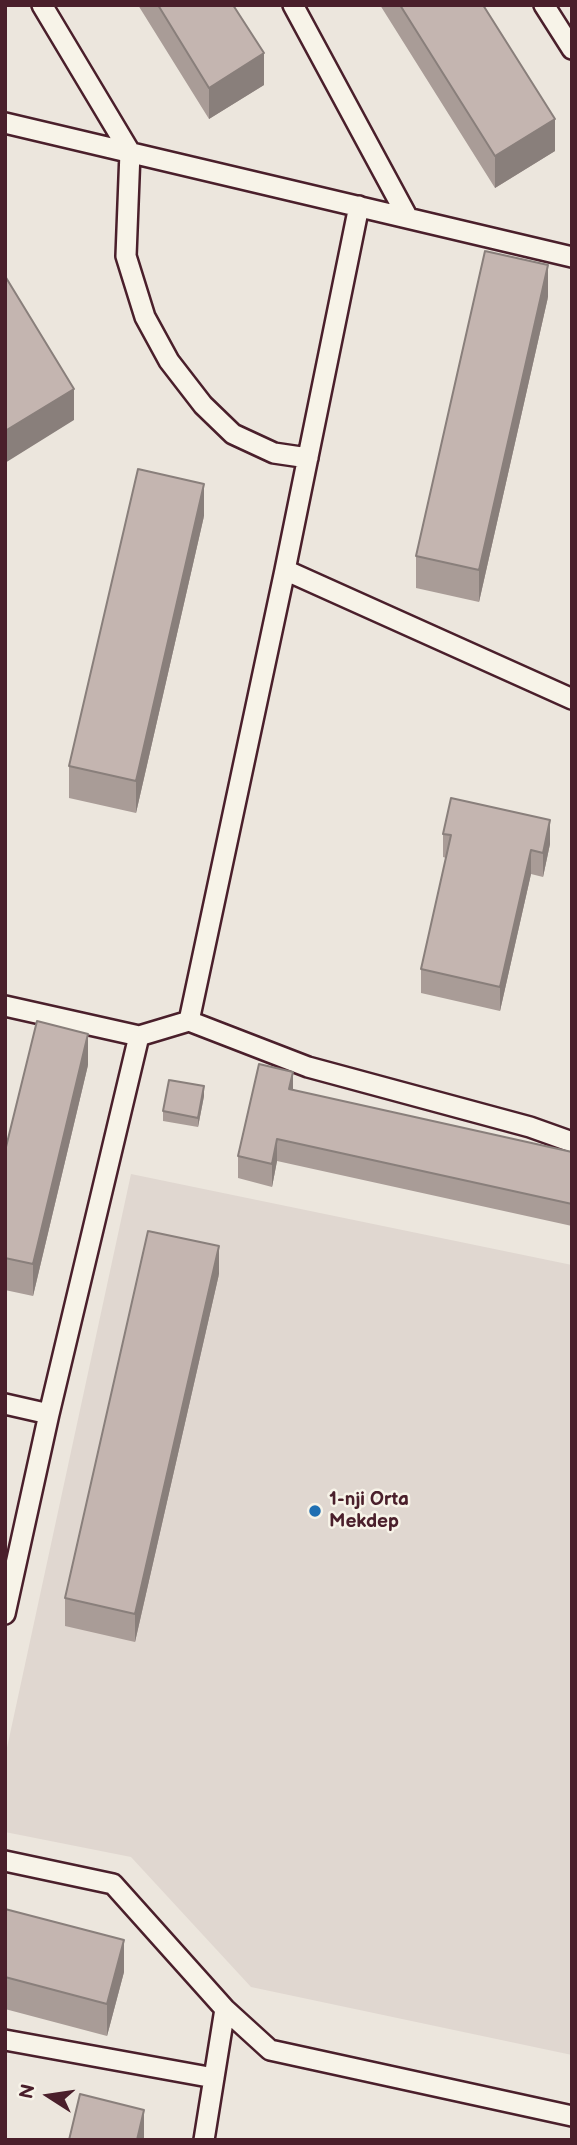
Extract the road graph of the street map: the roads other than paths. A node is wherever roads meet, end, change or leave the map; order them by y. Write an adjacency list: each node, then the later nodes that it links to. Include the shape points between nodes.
1 (43, 5): 6 (lane)
2 (293, 5): 8 (lane)
3 (544, 5): 4 (lane)
4 (572, 49)
5 (5, 123): 6 (lane)
6 (130, 152): 7 (lane); 10 (lane, via 126,256 145,317 169,361 233,434 274,453)
7 (359, 206): 8 (lane); 10 (lane)
8 (408, 218): 9 (lane)
9 (572, 257)
10 (308, 457): 11 (lane)
11 (285, 570): 12 (lane); 14 (lane)
12 (572, 699)
13 (5, 1006): 15 (lane)
14 (189, 1021): 15 (lane); 16 (lane, via 308,1067)
15 (139, 1036): 18 (lane)
16 (572, 1142)
17 (5, 1404): 18 (lane)
18 (49, 1414): 19 (lane)
19 (5, 1614)
20 (5, 1861): 21 (lane, via 113,1884)
21 (225, 2010): 23 (lane); 24 (lane, via 270,2050)
22 (5, 2040): 23 (lane)
23 (214, 2078): 25 (lane)
24 (572, 2116)
25 (204, 2140)

